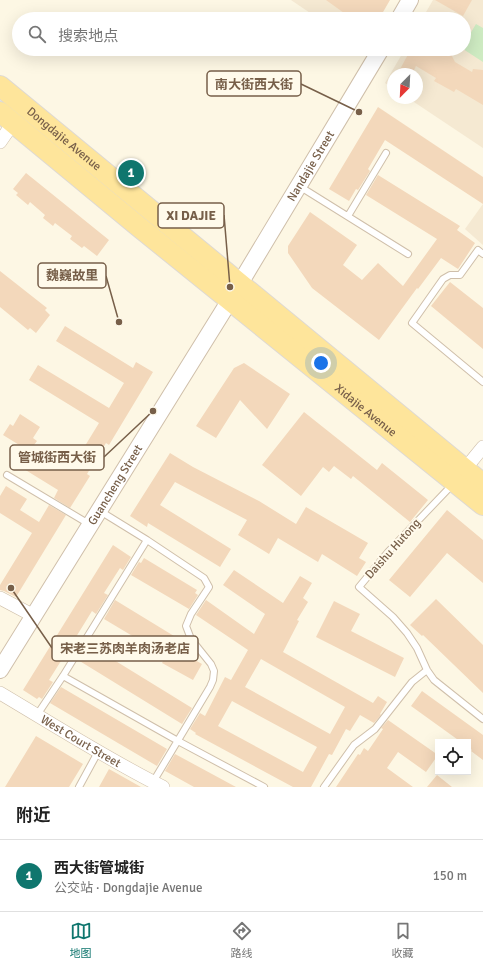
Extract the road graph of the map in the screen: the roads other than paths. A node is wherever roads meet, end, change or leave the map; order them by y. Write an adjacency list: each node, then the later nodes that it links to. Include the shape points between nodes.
1 (410, 0): 2 (street)
2 (403, 12)
3 (377, 56): 8 (street, Nandajie Street)
4 (0, 86): 12 (main road, Dongdajie Avenue)
5 (7, 117): 6 (street); 12 (main road, Dongdajie Avenue, via 138,226)
6 (0, 142)
7 (386, 153): 9 (lane)
8 (299, 186): 9 (lane); 12 (street, Nandajie Street)
9 (348, 216): 10 (lane)
10 (408, 254)
11 (483, 254): 13 (lane, via 478,250 460,275 450,275 443,279 412,323)
12 (235, 292): 16 (main road, Xidajie Avenue); 19 (street, Guancheng Street)
13 (483, 382)
14 (483, 447): 16 (street)
15 (7, 475): 20 (lane)
16 (460, 476): 17 (main road, Xidajie Avenue); 18 (main road, Xidajie Avenue); 25 (lane, Daishu Hutong, via 388,552 359,587 407,632)
17 (483, 484)
18 (483, 505)
19 (99, 510): 20 (street, Guancheng Street); 21 (lane)
20 (90, 525): 23 (street, Guancheng Street)
21 (147, 540): 26 (lane); 30 (lane, via 204,578 209,587 186,626 191,639 211,664 214,671 213,680)
22 (0, 598): 23 (street)
23 (34, 616): 24 (street, Guancheng Street)
24 (0, 670)
25 (427, 670): 29 (lane, Daishu Hutong, via 434,680); 35 (lane, via 412,682 375,729 354,745)
26 (63, 676): 28 (lane); 30 (lane)
27 (0, 693): 28 (street, West Court Street)
28 (37, 715): 31 (street, West Court Street)
29 (483, 719)
30 (178, 741): 32 (lane); 34 (lane)
31 (98, 752): 32 (street, West Court Street); 33 (lane)
32 (158, 785)
33 (79, 787)
34 (264, 787)
35 (324, 787)

